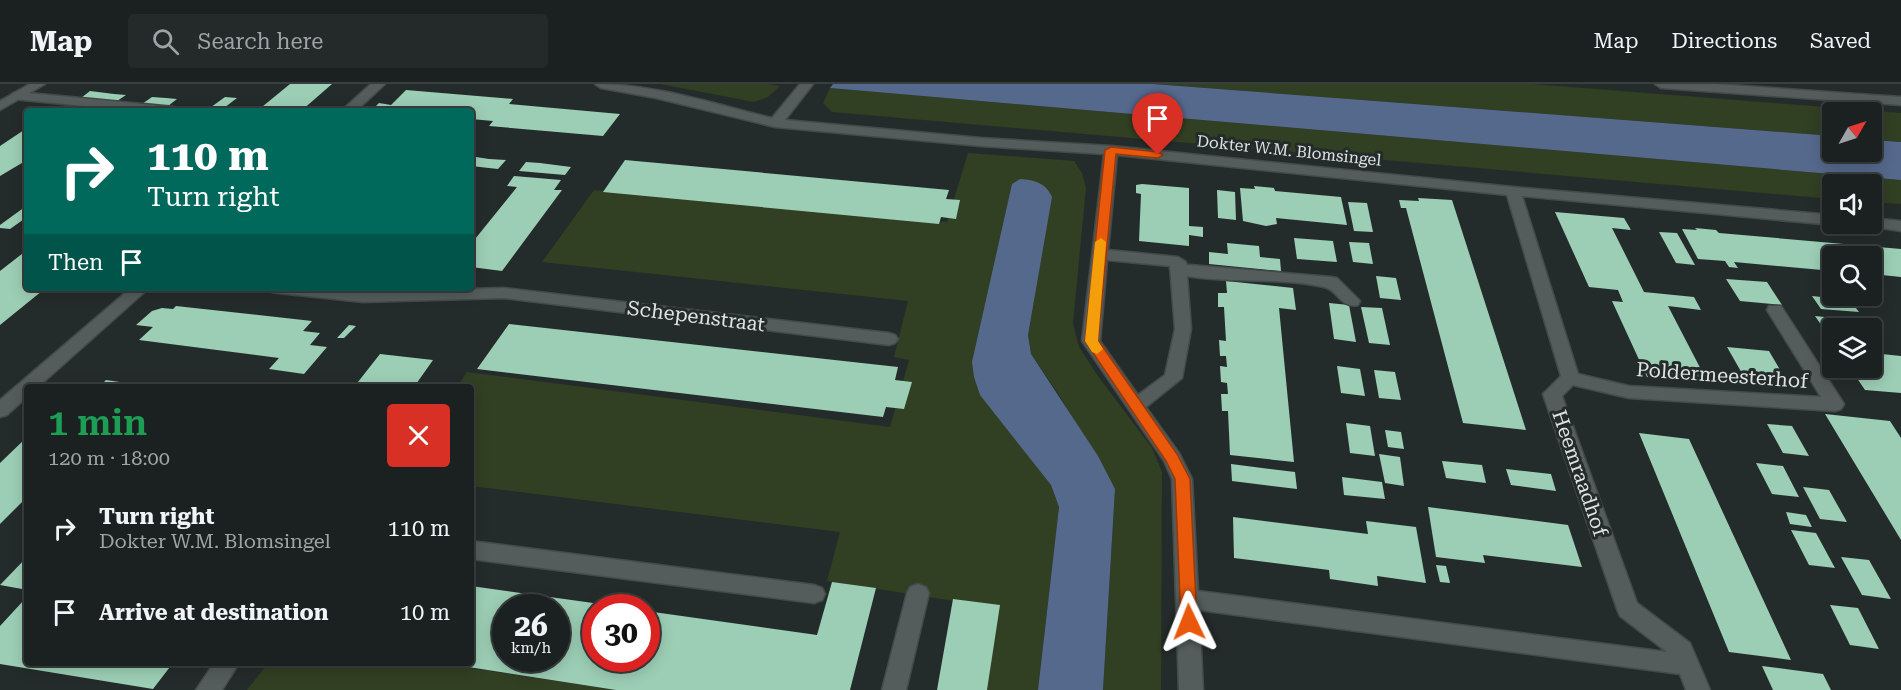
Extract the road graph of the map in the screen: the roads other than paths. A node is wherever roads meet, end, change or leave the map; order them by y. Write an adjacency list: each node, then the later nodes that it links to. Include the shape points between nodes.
1 (39, 84): 6 (street)
2 (379, 84): 10 (street)
3 (601, 84): 11 (street, Dokter W.M. Blomsingel)
4 (807, 84): 11 (street)
5 (1661, 84): 7 (street)
6 (18, 96): 8 (street); 9 (street)
7 (1901, 101)
8 (0, 106)
9 (143, 108)
10 (351, 108)
11 (775, 123): 12 (street, Dokter W.M. Blomsingel)
12 (1111, 150): 13 (street, Dokter W.M. Blomsingel); 17 (street)
13 (1513, 191): 14 (street, Dokter W.M. Blomsingel); 24 (street, Heemraadhof)
14 (1822, 219)
15 (1882, 224): 16 (street)
16 (1901, 226)
17 (1099, 254): 18 (street, via 1178,262); 27 (street, via 1091,341)
18 (1179, 269): 21 (street, via 1332,282); 27 (street, via 1183,329 1173,378)
19 (138, 291): 25 (street)
20 (306, 291): 23 (street, Schepenstraat, via 363,297 504,293)
21 (1352, 301)
22 (1775, 310): 24 (street, Poldermeesterhof, via 1834,404 1629,392)
23 (889, 339)
24 (1570, 378): 33 (street, Heemraadhof, via 1552,394 1628,609 1682,650)
25 (30, 384)
26 (24, 389): 28 (street)
27 (1135, 406): 32 (street, via 1182,479)
28 (0, 410)
29 (474, 550): 31 (street)
30 (918, 593): 36 (street)
31 (814, 594)
32 (1188, 599): 33 (street); 37 (street)
33 (1689, 665): 38 (street, Heemraadhof)
34 (226, 666): 35 (street)
35 (208, 690)
36 (894, 690)
37 (1191, 690)
38 (1698, 690)

